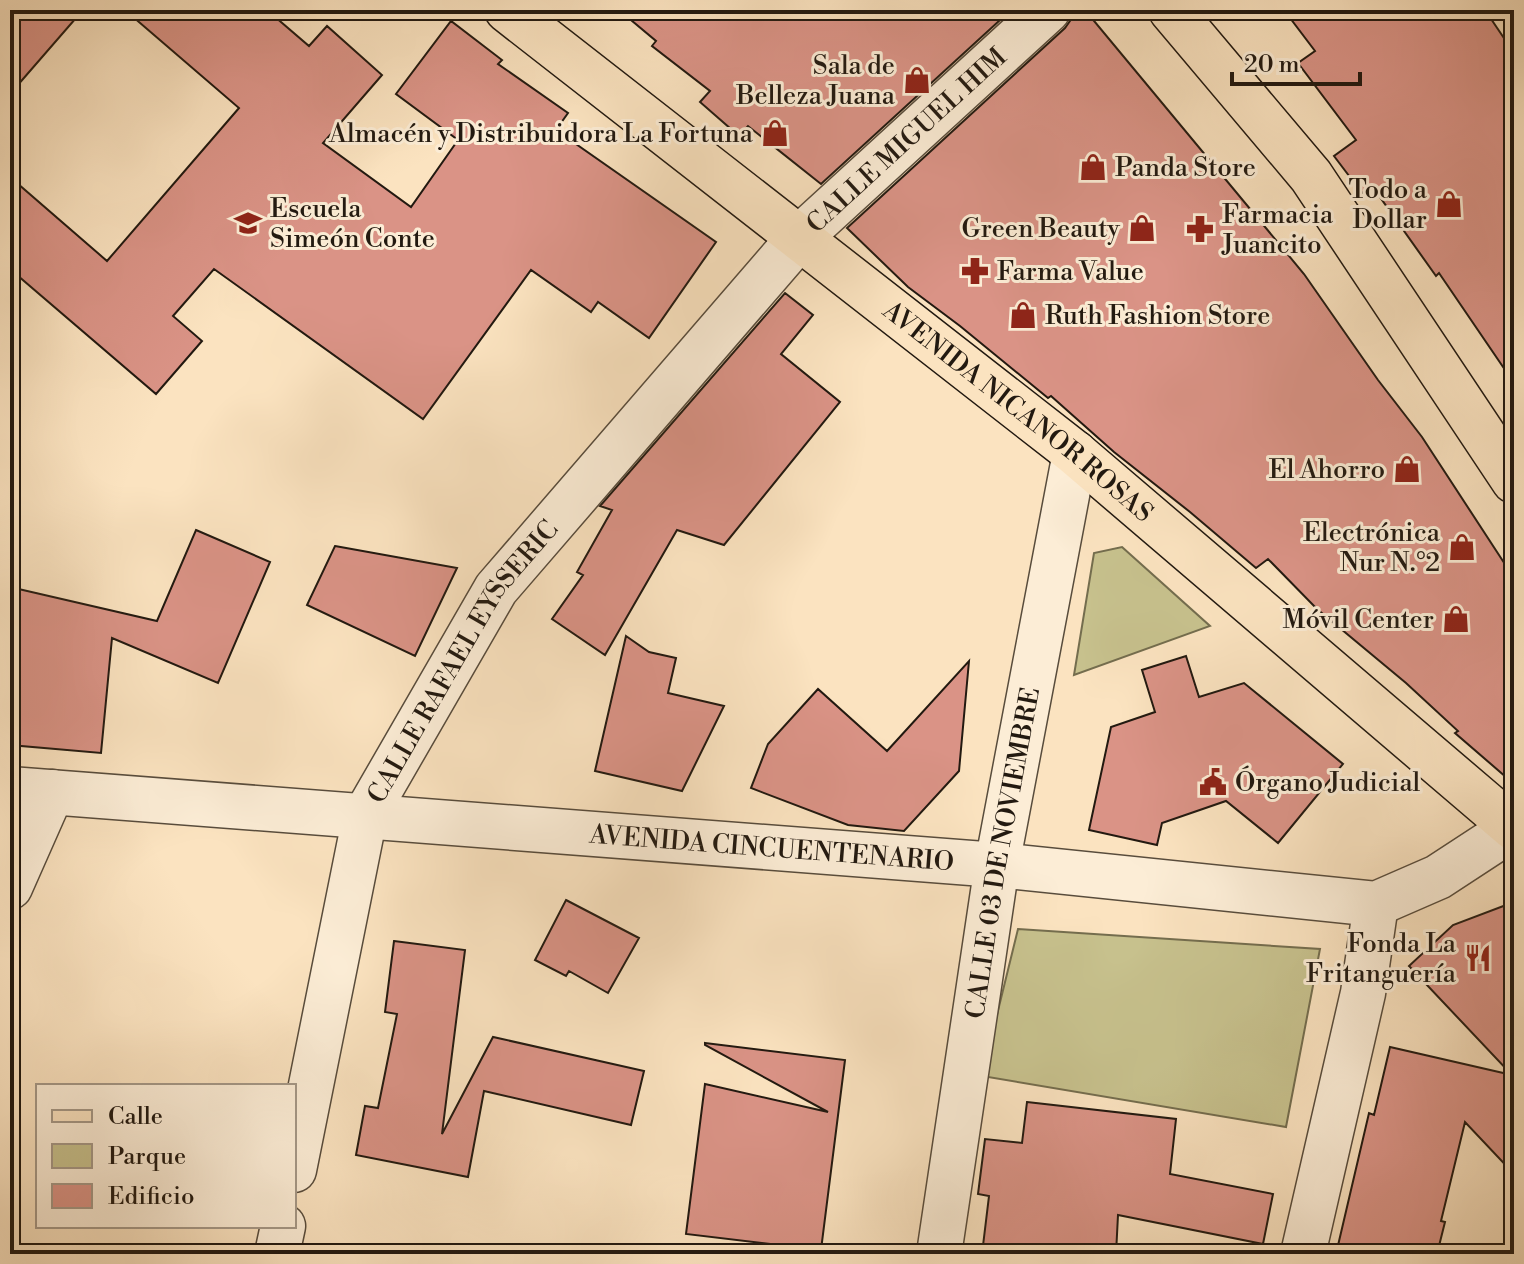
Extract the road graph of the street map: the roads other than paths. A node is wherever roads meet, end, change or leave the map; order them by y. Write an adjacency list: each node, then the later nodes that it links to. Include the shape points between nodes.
1 (507, 10): 4 (main road, AVENIDA NICANOR ROSAS)
2 (1048, 10): 4 (street, CALLE MIGUEL HIM)
3 (1171, 10): 6 (main road, via 1311,176)
4 (800, 237): 5 (main road, AVENIDA NICANOR ROSAS); 8 (street, CALLE RAFAEL EYSSERIC, via 496,589)
5 (1075, 453): 9 (main road, AVENIDA NICANOR ROSAS); 10 (street, CALLE 03 DE NOVIEMBRE)
6 (1514, 481)
7 (31, 790): 8 (street, AVENIDA CINCUENTENARIO); 11 (street)
8 (365, 816): 10 (street, AVENIDA CINCUENTENARIO); 13 (street, CALLE RAFAEL EYSSERIC)
9 (1514, 828): 12 (street, AVENIDA CINCUENTENARIO, via 1438,877)
10 (997, 865): 12 (street, AVENIDA CINCUENTENARIO); 16 (street, CALLE 03 DE NOVIEMBRE)
11 (10, 887)
12 (1376, 904): 17 (street, via 1363,993)
13 (296, 1160)
14 (283, 1228): 15 (street)
15 (277, 1254)
16 (939, 1254)
17 (1303, 1254)

